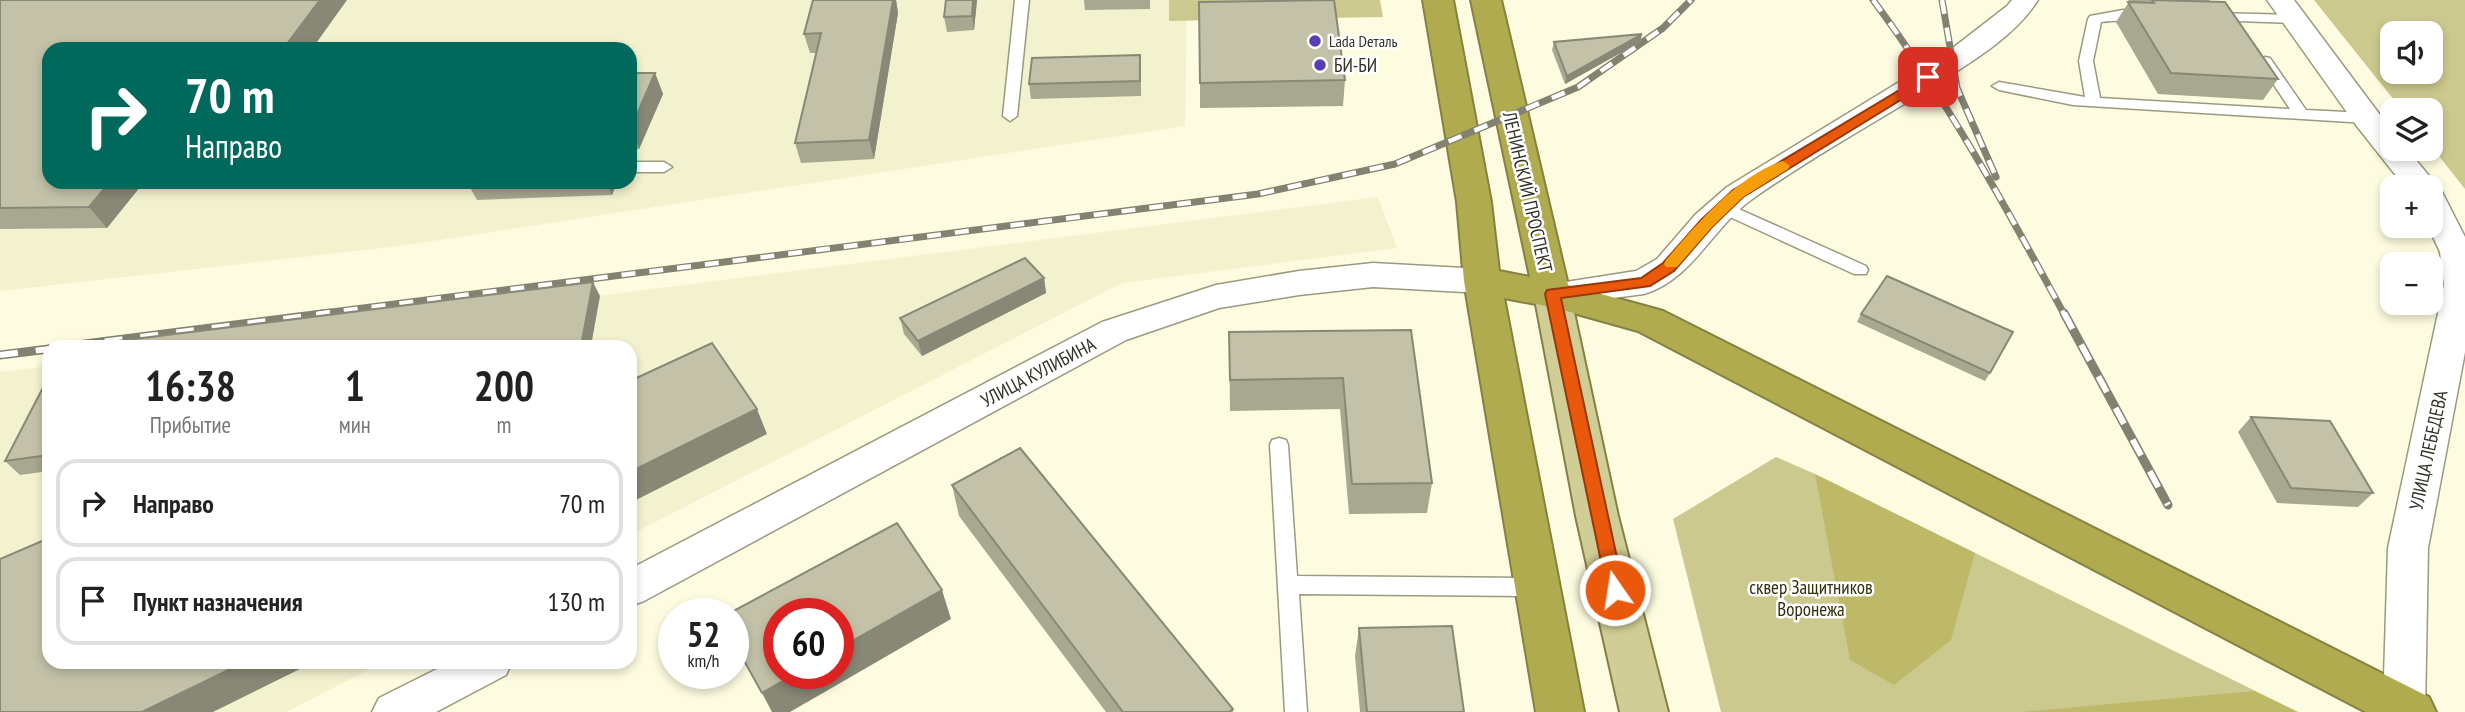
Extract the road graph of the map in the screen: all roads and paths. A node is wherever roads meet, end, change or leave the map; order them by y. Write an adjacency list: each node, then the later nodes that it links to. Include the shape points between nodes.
1 (1022, 0): 12 (lane)
2 (1438, 0): 20 (highway, via 1474,202)
3 (1486, 0): 22 (highway, ЛЕНИНСКИЙ ПРОСПЕКТ)
4 (2025, 0): 17 (street, via 2017,12 1955,60)
5 (2287, 10): 7 (lane, via 2239,23); 13 (street)
6 (2161, 16): 10 (lane, via 2123,14 2095,19 2086,61)
7 (2198, 17)
8 (2258, 50): 11 (lane)
9 (2000, 86): 10 (lane)
10 (2092, 102): 11 (lane)
11 (2301, 114): 13 (lane)
12 (1010, 116)
13 (2366, 118): 16 (street)
14 (637, 167): 15 (lane)
15 (664, 167)
16 (2411, 175)
17 (1723, 207): 19 (lane); 22 (street, via 1669,267 1644,282)
18 (2443, 224): 21 (street, УЛИЦА ЛЕБЕДЕВА, via 2456,252)
19 (1860, 270)
20 (1482, 281): 22 (highway); 24 (street, УЛИЦА КУЛИБИНА, via 1373,275 1216,297 1171,310 1114,331); 26 (highway)
21 (2463, 285): 28 (street, УЛИЦА ЛЕБЕДЕВА, via 2409,548)
22 (1552, 294): 28 (highway, via 1650,321); 32 (main road, ЛЕНИНСКИЙ ПРОСПЕКТ, via 1597,516)
23 (1279, 445): 25 (lane)
24 (637, 585)
25 (1287, 585): 26 (lane); 30 (lane)
26 (1537, 587): 31 (highway)
27 (477, 669): 29 (street)
28 (2408, 710)
29 (394, 712)
30 (1296, 712)
31 (1560, 712)
32 (1644, 712)

